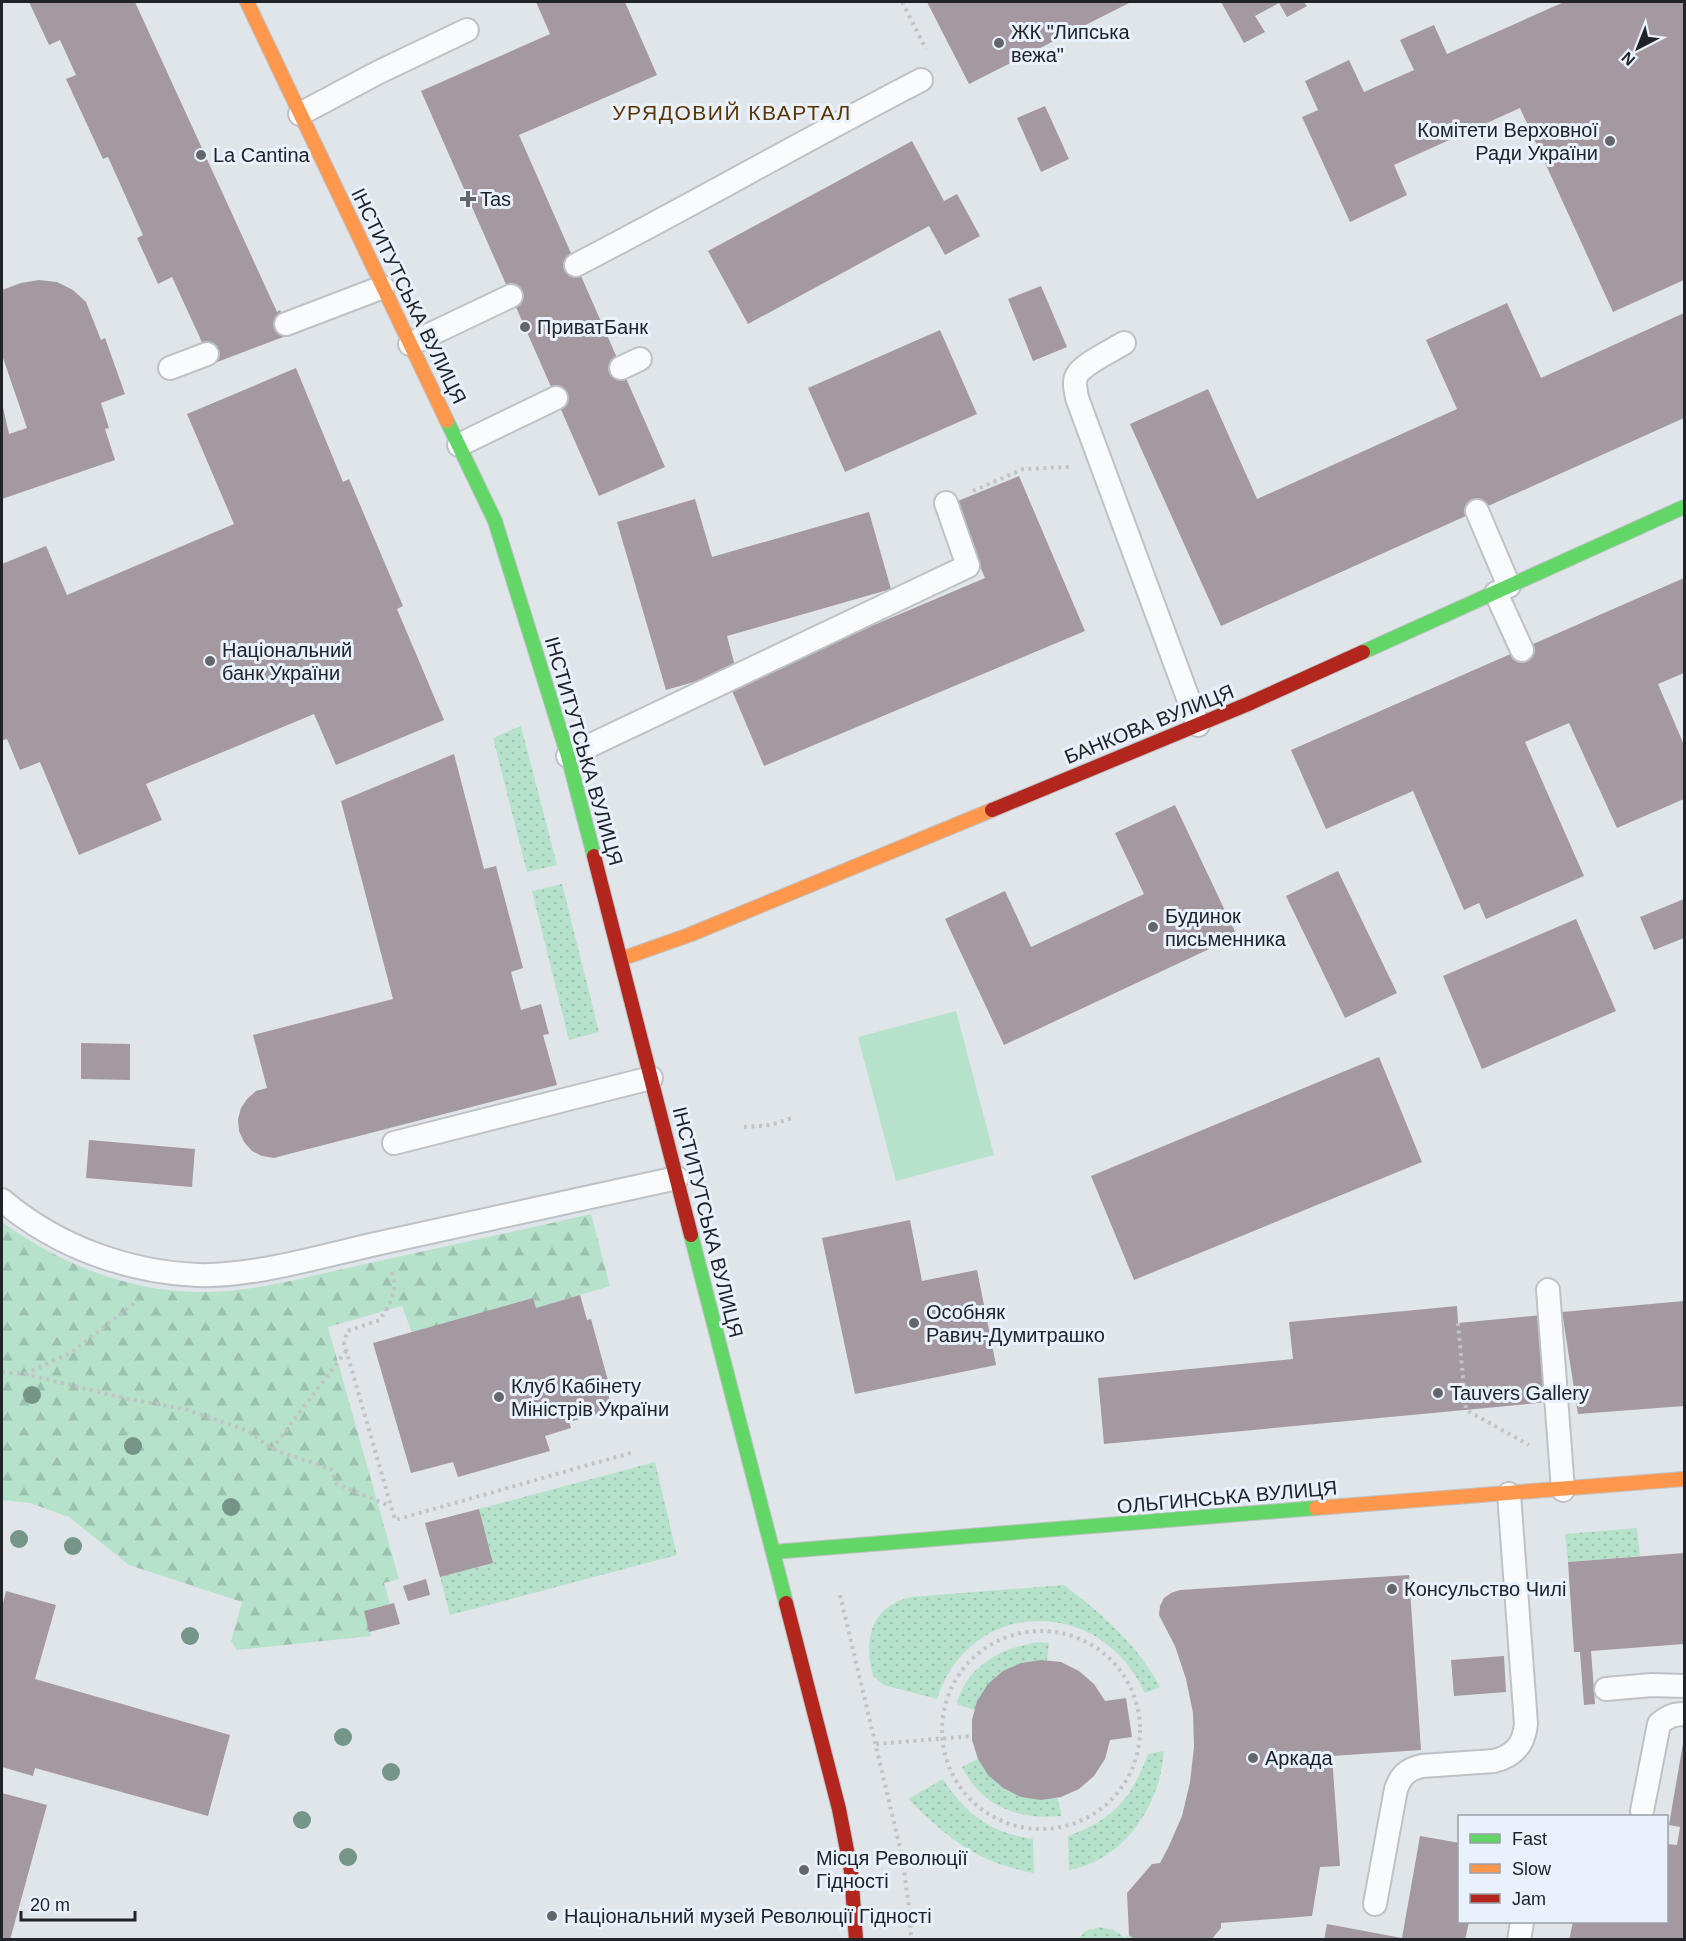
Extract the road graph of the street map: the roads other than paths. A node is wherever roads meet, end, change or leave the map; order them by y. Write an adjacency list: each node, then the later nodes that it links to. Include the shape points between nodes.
1 (247, 2): 4 (street, ІНСТИТУТСЬКА ВУЛИЦЯ)
2 (467, 30): 4 (lane)
3 (921, 80): 5 (lane)
4 (300, 114): 6 (street, ІНСТИТУТСЬКА ВУЛИЦЯ)
5 (576, 264)
6 (383, 287): 8 (lane); 10 (street, ІНСТИТУТСЬКА ВУЛИЦЯ)
7 (511, 296): 10 (lane)
8 (286, 324)
9 (1125, 343): 20 (lane, via 1076,376 1077,398)
10 (410, 344): 14 (street, ІНСТИТУТСЬКА ВУЛИЦЯ)
11 (207, 354): 12 (lane)
12 (170, 368)
13 (555, 398): 14 (lane)
14 (459, 445): 21 (street, ІНСТИТУТСЬКА ВУЛИЦЯ, via 495,521)
15 (946, 503): 21 (lane, via 968,566)
16 (1684, 507): 18 (street, БАНКОВА ВУЛИЦЯ)
17 (1477, 511): 18 (lane)
18 (1503, 590): 19 (lane); 20 (street, БАНКОВА ВУЛИЦЯ)
19 (1522, 650)
20 (1198, 725): 22 (street, БАНКОВА ВУЛИЦЯ)
21 (568, 756): 22 (street, ІНСТИТУТСЬКА ВУЛИЦЯ)
22 (621, 959): 23 (street, ІНСТИТУТСЬКА ВУЛИЦЯ)
23 (651, 1078): 24 (lane); 25 (street, ІНСТИТУТСЬКА ВУЛИЦЯ)
24 (394, 1143)
25 (677, 1178): 26 (lane, via 294,1262 199,1275 128,1264 76,1247 32,1223); 31 (street, ІНСТИТУТСЬКА ВУЛИЦЯ)
26 (2, 1200)
27 (1548, 1290): 29 (lane)
28 (1684, 1479): 29 (street, ОЛЬГИНСЬКА ВУЛИЦЯ)
29 (1563, 1490): 30 (street, ОЛЬГИНСЬКА ВУЛИЦЯ)
30 (1509, 1494): 31 (street, ОЛЬГИНСЬКА ВУЛИЦЯ); 36 (lane, via 1525,1735 1514,1753 1504,1758 1422,1766 1405,1773 1396,1789)
31 (773, 1552): 38 (street, ІНСТИТУТСЬКА ВУЛИЦЯ, via 846,1840)
32 (1684, 1686): 33 (lane)
33 (1606, 1689)
34 (1684, 1714): 35 (lane, via 1674,1714 1659,1725)
35 (1642, 1811)
36 (1375, 1904)
37 (1522, 1923): 39 (lane)
38 (856, 1940)
39 (1519, 1940)

